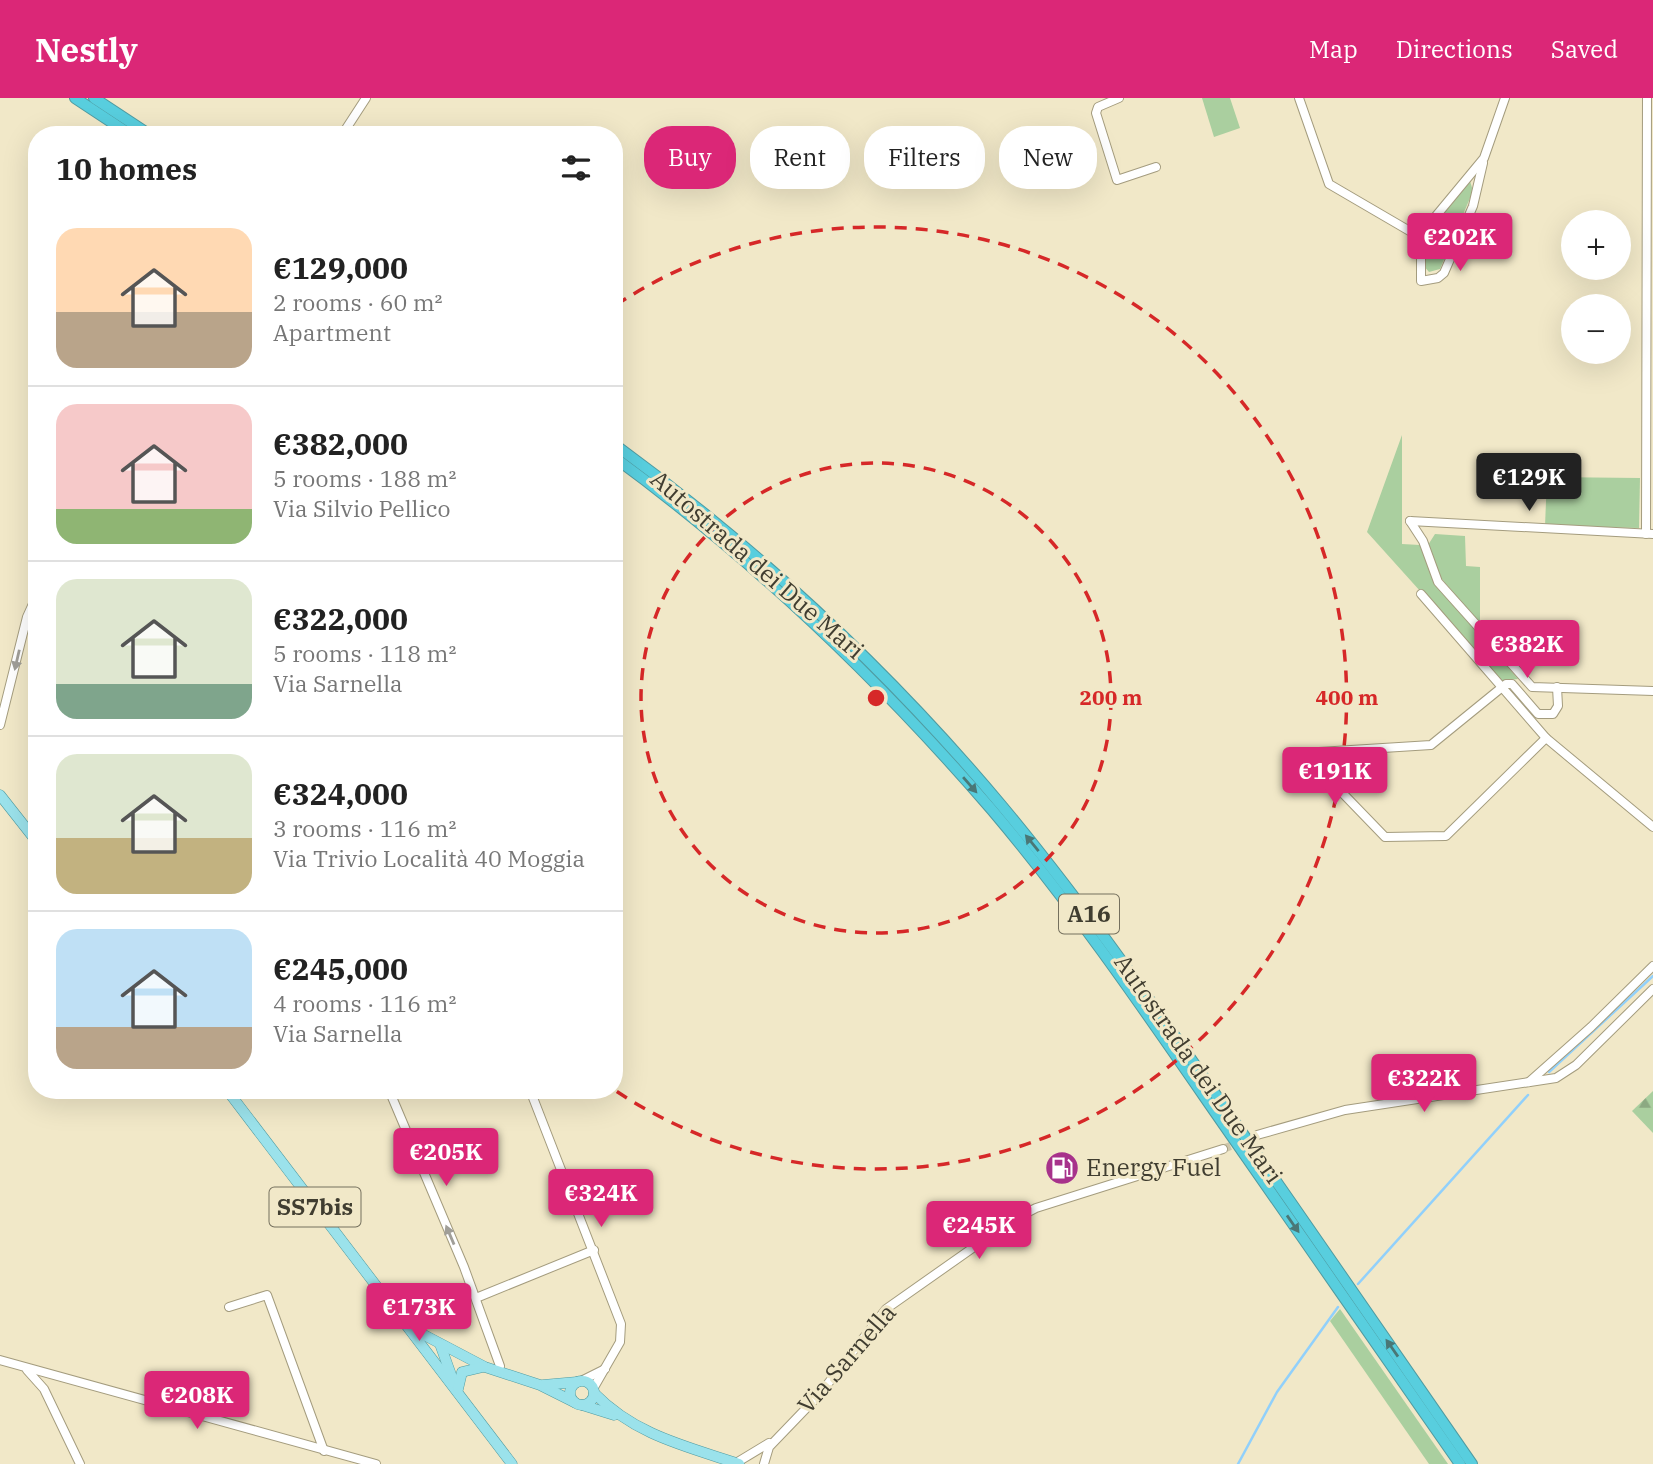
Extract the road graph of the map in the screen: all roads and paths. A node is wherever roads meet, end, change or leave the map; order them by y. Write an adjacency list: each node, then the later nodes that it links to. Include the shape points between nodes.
1 (75, 98): 8 (highway)
2 (94, 98): 9 (highway)
3 (366, 98): 10 (street)
4 (1118, 98): 12 (street, via 1098,107 1096,113 1117,180)
5 (1299, 98): 13 (street, via 1329,184)
6 (1506, 98): 11 (street)
7 (1647, 98): 14 (street)
8 (117, 126)
9 (136, 126)
10 (348, 126)
11 (1484, 158): 13 (street); 13 (street, via 1473,206 1444,274 1438,278 1421,281)
12 (1156, 167)
13 (1421, 234)
14 (1650, 448): 17 (street)
15 (623, 451): 64 (highway, Autostrada dei Due Mari / A16, one-way to 15, via 1131,972 1000,804 904,699 803,600)
16 (623, 464): 63 (highway, Autostrada dei Due Mari / A16, one-way to 63, via 796,607 897,706 992,811 1122,978)
17 (1649, 534): 21 (street, via 1410,521 1438,582 1532,687)
18 (1421, 594): 20 (street)
19 (28, 615): 23 (street, one-way to 23)
20 (1501, 687): 21 (street, via 1512,684 1545,716 1558,706); 24 (street); 24 (street, via 1432,745 1319,752 1321,764 1332,783 1385,837 1446,836)
21 (1558, 687): 22 (street)
22 (1653, 691)
23 (0, 725)
24 (1546, 738): 26 (street)
25 (1, 797): 27 (main road)
26 (1653, 827)
27 (28, 831)
28 (1653, 966): 30 (street)
29 (1653, 989): 30 (street, via 1576,1065 1556,1077)
30 (1529, 1082): 34 (street, via 1345,1110)
31 (234, 1099): 39 (main road, SS7bis)
32 (393, 1099): 37 (street, one-way to 32)
33 (534, 1099): 36 (street)
34 (1257, 1135)
35 (1223, 1149): 53 (street, Via Sarnella, via 1036,1208 1011,1221 886,1309 819,1395)
36 (594, 1250): 37 (street); 46 (street, via 621,1324 620,1342)
37 (476, 1298): 43 (street)
38 (229, 1307): 54 (street, via 267,1294)
39 (404, 1323): 40 (main road, SS7bis); 41 (main road)
40 (440, 1344): 41 (main road); 44 (main road, SS7bis); 50 (main road)
41 (431, 1359): 50 (main road)
42 (0, 1360): 45 (street)
43 (500, 1366)
44 (485, 1367): 48 (main road, SS7bis); 50 (main road, via 462,1372)
45 (24, 1368): 54 (street); 58 (street, via 44,1389)
46 (607, 1368): 47 (street); 49 (street)
47 (579, 1382): 48 (main road, SS7bis); 49 (main road, SS7bis, via 588,1383); 51 (main road, via 570,1391)
48 (540, 1385): 51 (main road, SS7bis)
49 (593, 1391): 51 (main road, via 588,1403); 52 (main road, SS7bis)
50 (457, 1393): 60 (main road)
51 (577, 1403): 52 (main road, SS7bis)
52 (615, 1415): 55 (main road, SS7bis)
53 (777, 1437): 56 (street); 62 (street)
54 (324, 1451): 59 (street)
55 (708, 1455): 57 (main road, SS7bis); 61 (main road, SS7bis)
56 (752, 1460): 57 (street)
57 (737, 1463)
58 (80, 1464)
59 (376, 1464)
60 (512, 1464)
61 (724, 1464)
62 (764, 1464)
63 (1460, 1464)
64 (1472, 1464)

